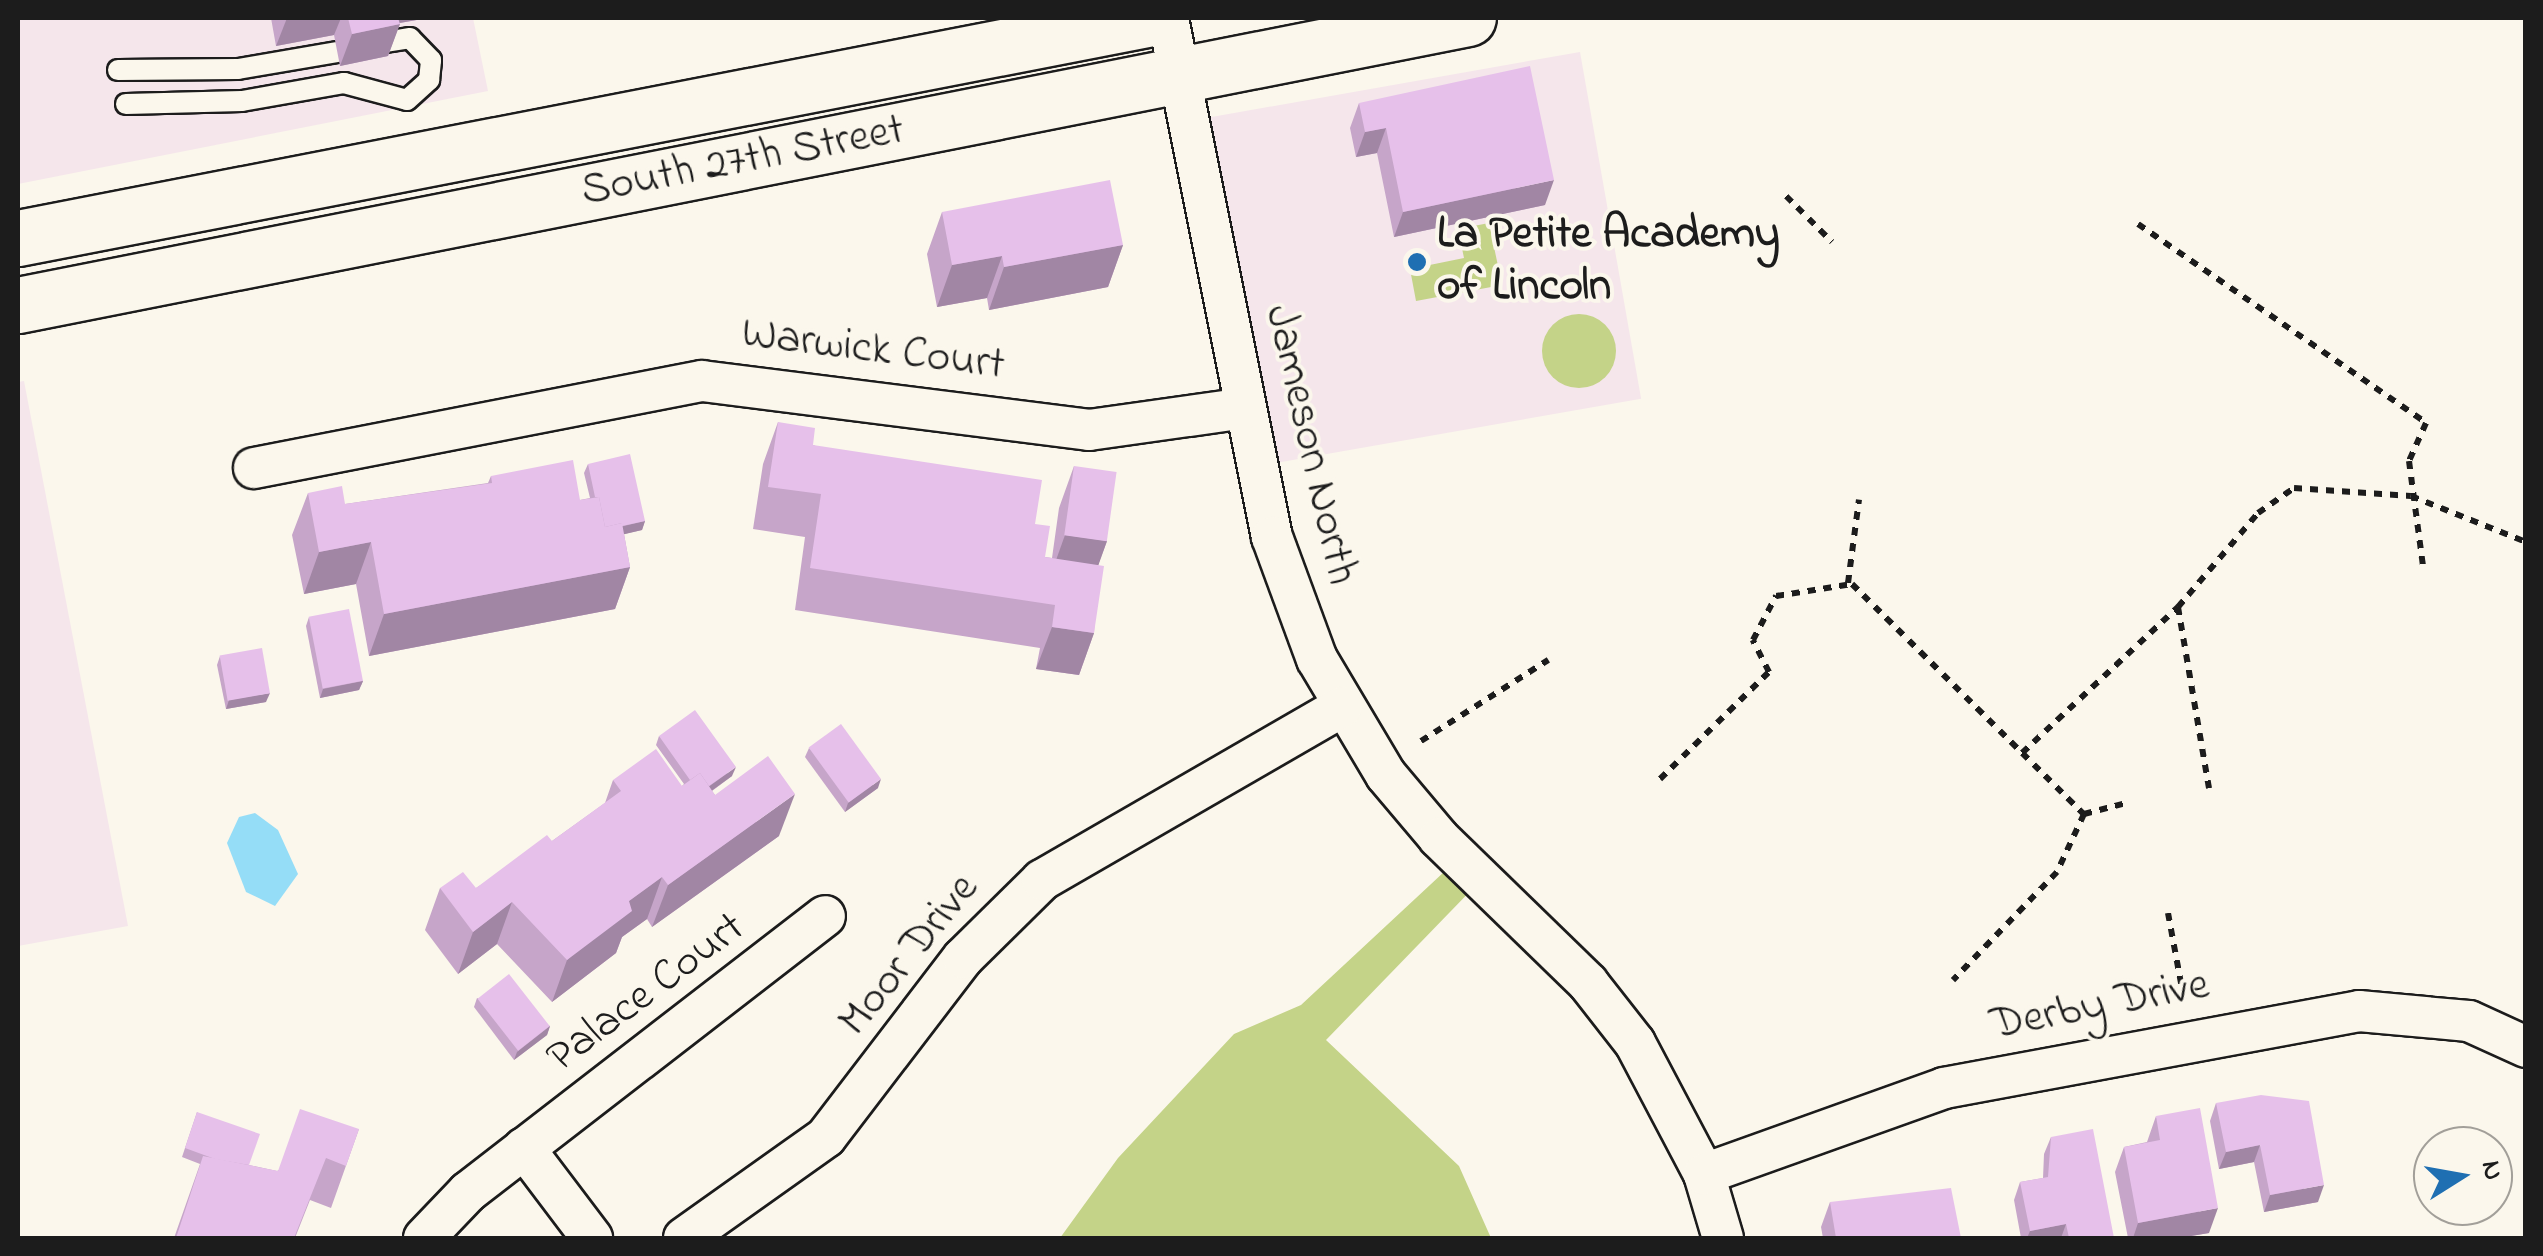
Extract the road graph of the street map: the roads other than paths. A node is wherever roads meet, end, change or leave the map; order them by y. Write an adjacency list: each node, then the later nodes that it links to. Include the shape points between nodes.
1 (1152, 18): 9 (main road, South 27th Street)
2 (1168, 18): 7 (street, Jameson North)
3 (1468, 18): 7 (main road, South 27th Street)
4 (386, 42): 8 (lane, via 420,42 431,60 429,80 407,100 344,83 242,101)
5 (337, 52): 6 (lane, via 238,69)
6 (118, 70)
7 (1180, 76): 10 (main road, South 27th Street); 11 (street, Jameson North)
8 (126, 104)
9 (18, 238)
10 (18, 304)
11 (1245, 408): 12 (street, Warwick Court, via 1089,430 702,381); 13 (street, Jameson North, via 1289,590)
12 (254, 468)
13 (1342, 707): 17 (street, Jameson North, via 1438,838 1588,983 1635,1043); 20 (street, Moor Drive, via 1042,880 964,958 826,1137)
14 (825, 916): 16 (street, Palace Court)
15 (2524, 1046): 17 (street, Derby Drive, via 2417,1011 2281,1023 1944,1088)
16 (524, 1148): 18 (street, Palace Court); 19 (street)
17 (1704, 1174): 21 (street, Jameson North)
18 (424, 1238)
19 (592, 1238)
20 (684, 1238)
21 (1724, 1238)

